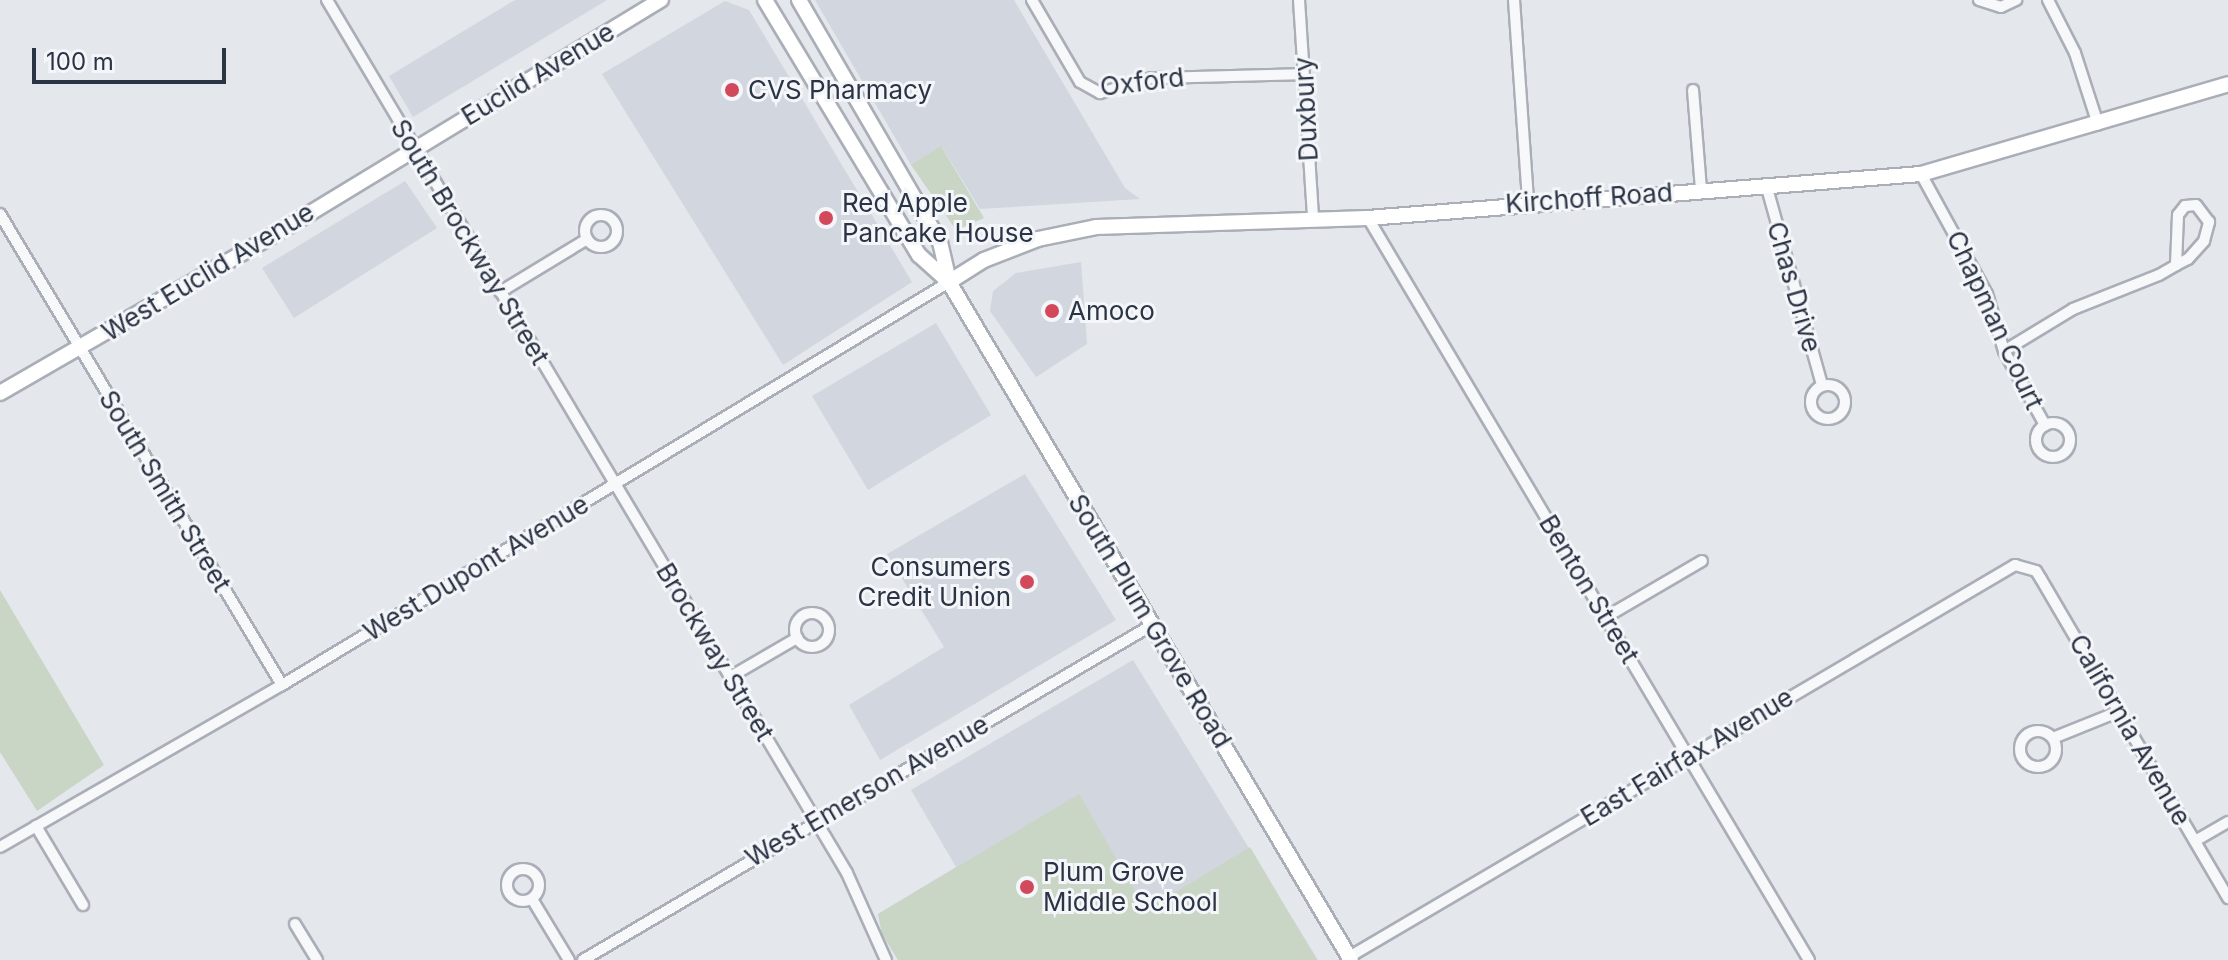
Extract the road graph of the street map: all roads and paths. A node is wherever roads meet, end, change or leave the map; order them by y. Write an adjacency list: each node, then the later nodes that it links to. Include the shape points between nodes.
1 (327, 0): 15 (street, South Brockway Street)
2 (661, 0): 15 (main road, Euclid Avenue)
3 (765, 0): 25 (main road, South Plum Grove Road, via 919,255)
4 (799, 0): 25 (main road, South Plum Grove Road, via 940,242)
5 (1032, 0): 11 (street, Oxford, via 1080,82 1100,93 1152,78)
6 (1299, 0): 11 (street, Duxbury)
7 (1514, 0): 19 (street)
8 (1979, 0): 9 (street, via 2001,7)
9 (2016, 0)
10 (2048, 0): 14 (street, via 2075,53)
11 (1303, 74): 22 (street, Duxbury)
12 (2228, 84): 14 (main road, Kirchoff Road)
13 (1693, 90): 18 (street)
14 (2098, 124): 16 (main road, Kirchoff Road)
15 (413, 148): 26 (street, South Brockway Street); 27 (main road, West Euclid Avenue)
16 (1921, 174): 17 (main road, Kirchoff Road); 28 (street, Chapman Court, via 1987,294)
17 (1767, 188): 18 (main road, Kirchoff Road); 29 (street, Chas Drive)
18 (1701, 190): 19 (main road, Kirchoff Road)
19 (1528, 201): 21 (main road, Kirchoff Road)
20 (0, 214): 27 (street, South Smith Street)
21 (1368, 218): 22 (main road, Kirchoff Road); 35 (street, Benton Street)
22 (1313, 219): 25 (main road, Kirchoff Road, via 1096,227 1038,239 984,260)
23 (587, 239): 26 (street)
24 (2176, 265): 24 (street, via 2204,241 2209,222 2196,205 2185,206 2178,215); 28 (street, via 2073,309)
25 (949, 282): 32 (street, West Dupont Avenue); 36 (main road, South Plum Grove Road)
26 (500, 292): 32 (street, South Brockway Street)
27 (80, 348): 30 (main road, West Euclid Avenue); 39 (street, South Smith Street)
28 (2004, 351): 31 (street, Chapman Court)
29 (1822, 385)
30 (0, 393)
31 (2045, 425)
32 (614, 484): 38 (street, Brockway Street); 39 (street, West Dupont Avenue)
33 (1702, 561): 35 (street)
34 (2027, 567): 40 (street, California Avenue, via 2041,579); 42 (street, East Fairfax Avenue, via 2004,569)
35 (1606, 617): 42 (street, Benton Street)
36 (1152, 625): 43 (street, West Emerson Avenue); 52 (main road, South Plum Grove Road)
37 (797, 638): 38 (street)
38 (730, 677): 43 (street, Brockway Street)
39 (282, 685): 45 (street, West Dupont Avenue)
40 (2120, 711): 41 (street); 46 (street, California Avenue)
41 (2053, 738)
42 (1688, 757): 52 (street, East Fairfax Avenue); 57 (street, Benton Street)
43 (816, 820): 55 (street, West Emerson Avenue); 56 (street, Brockway Street, via 847,873)
44 (2228, 822): 46 (street)
45 (36, 826): 47 (street, West Dupont Avenue); 50 (street)
46 (2195, 841): 48 (street, California Avenue)
47 (0, 847)
48 (2228, 898)
49 (532, 899): 54 (street)
50 (83, 905)
51 (295, 924): 53 (street)
52 (1350, 958)
53 (317, 960)
54 (569, 960)
55 (583, 960)
56 (886, 960)
57 (1809, 960)

